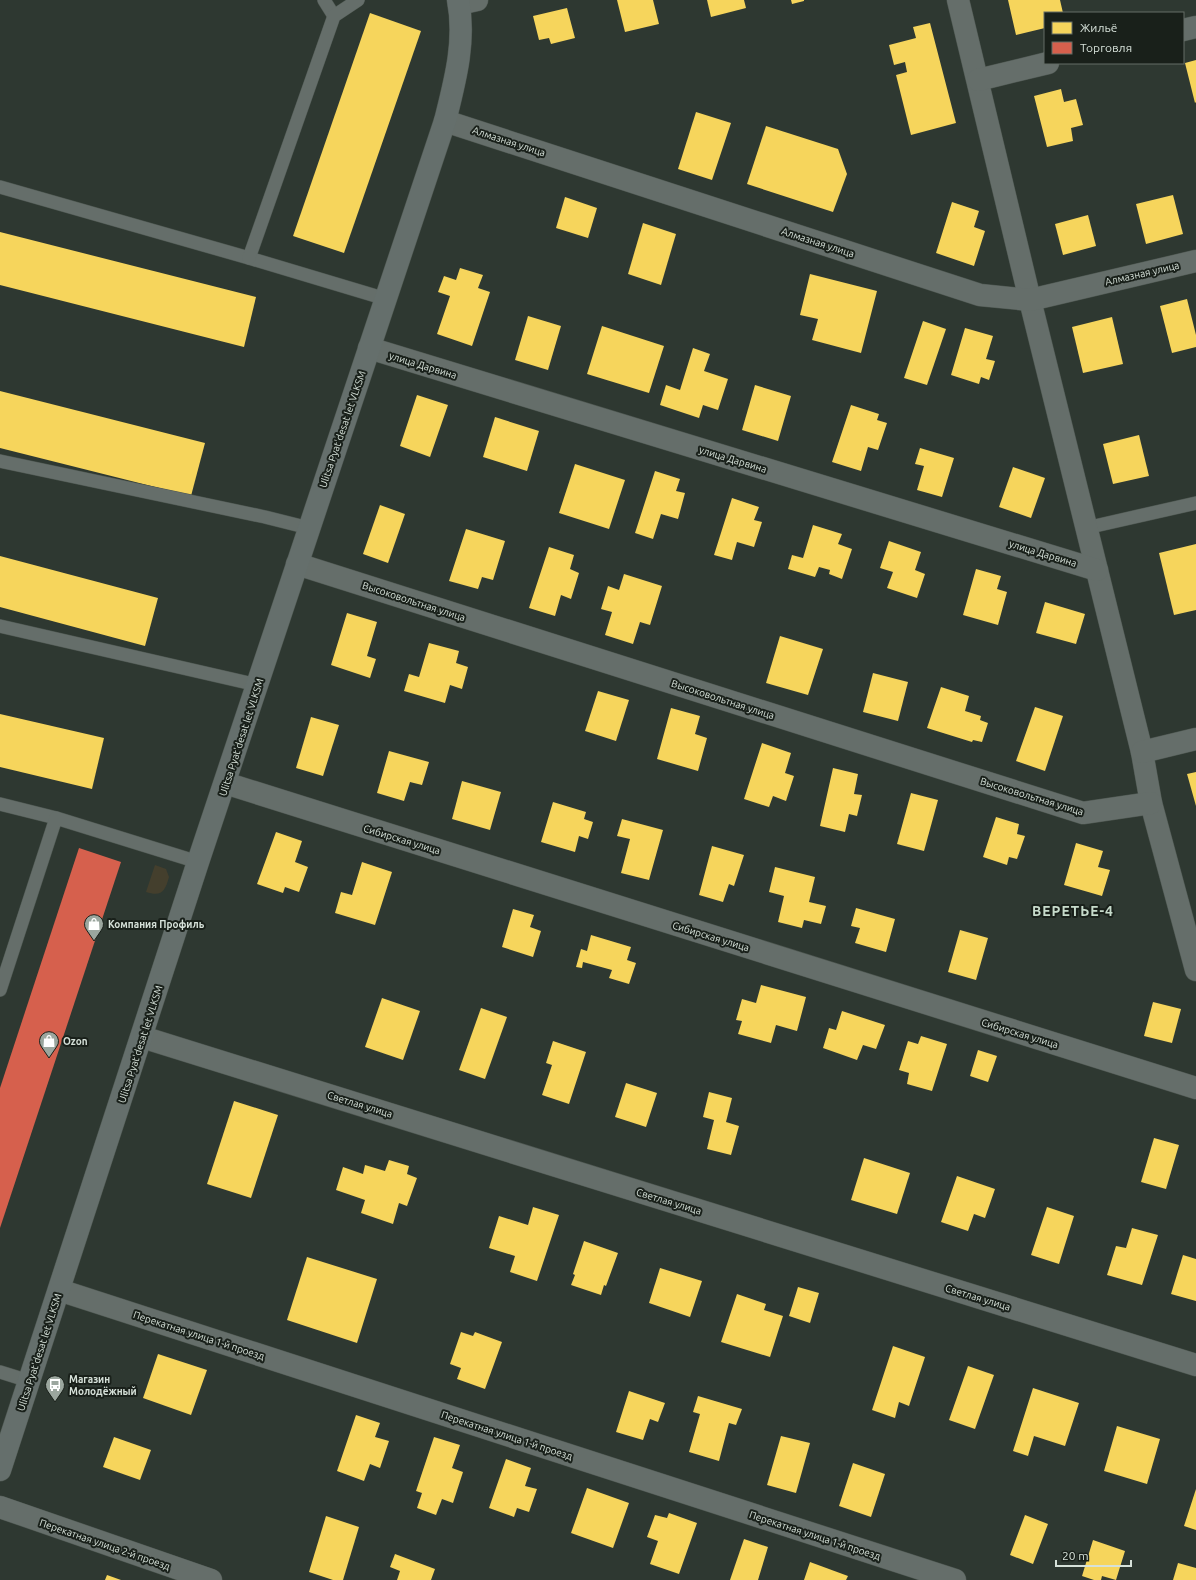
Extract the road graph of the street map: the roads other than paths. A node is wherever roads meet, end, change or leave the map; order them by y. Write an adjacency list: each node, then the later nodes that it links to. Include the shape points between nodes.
1 (324, 0): 5 (lane)
2 (358, 0): 5 (lane)
3 (958, 0): 9 (street)
4 (464, 2): 10 (main road, Ulitsa Pyat'desat let VLKSM, via 457,76)
5 (334, 16): 12 (lane)
6 (1196, 27): 7 (street)
7 (1184, 30)
8 (1044, 64): 9 (street)
9 (978, 80): 15 (street)
10 (445, 121): 14 (main road, Ulitsa Pyat'desat let VLKSM); 15 (street, Алмазная улица, via 980,294)
11 (0, 187): 12 (lane)
12 (249, 258): 14 (lane)
13 (1196, 261): 15 (street, Алмазная улица)
14 (386, 299): 16 (main road, Ulitsa Pyat'desat let VLKSM)
15 (1030, 300): 20 (street)
16 (369, 348): 19 (main road, Ulitsa Pyat'desat let VLKSM); 22 (street, улица Дарвина)
17 (0, 461): 19 (lane, via 265,516)
18 (1196, 503): 20 (lane)
19 (309, 528): 21 (main road, Ulitsa Pyat'desat let VLKSM)
20 (1086, 528): 22 (street)
21 (297, 564): 24 (main road, Ulitsa Pyat'desat let VLKSM); 28 (street, Высоковольтная улица, via 1083,813)
22 (1097, 570): 26 (street)
23 (0, 626): 24 (lane)
24 (258, 686): 27 (main road, Ulitsa Pyat'desat let VLKSM)
25 (1196, 739): 26 (street)
26 (1142, 752): 28 (street)
27 (225, 783): 31 (main road, Ulitsa Pyat'desat let VLKSM); 35 (street, Сибирская улица)
28 (1151, 803): 32 (street)
29 (0, 804): 30 (lane)
30 (56, 818): 31 (lane); 33 (lane)
31 (198, 862): 34 (main road, Ulitsa Pyat'desat let VLKSM)
32 (1196, 970)
33 (0, 990)
34 (142, 1037): 36 (main road, Ulitsa Pyat'desat let VLKSM); 37 (street, Светлая улица)
35 (1196, 1088)
36 (59, 1290): 39 (main road, Ulitsa Pyat'desat let VLKSM); 43 (street, Перекатная улица 1-й проезд)
37 (1196, 1365)
38 (0, 1372): 39 (lane)
39 (29, 1381): 40 (main road, Ulitsa Pyat'desat let VLKSM)
40 (0, 1469)
41 (0, 1507): 42 (street, Перекатная улица 2-й проезд)
42 (210, 1580)
43 (955, 1580)

